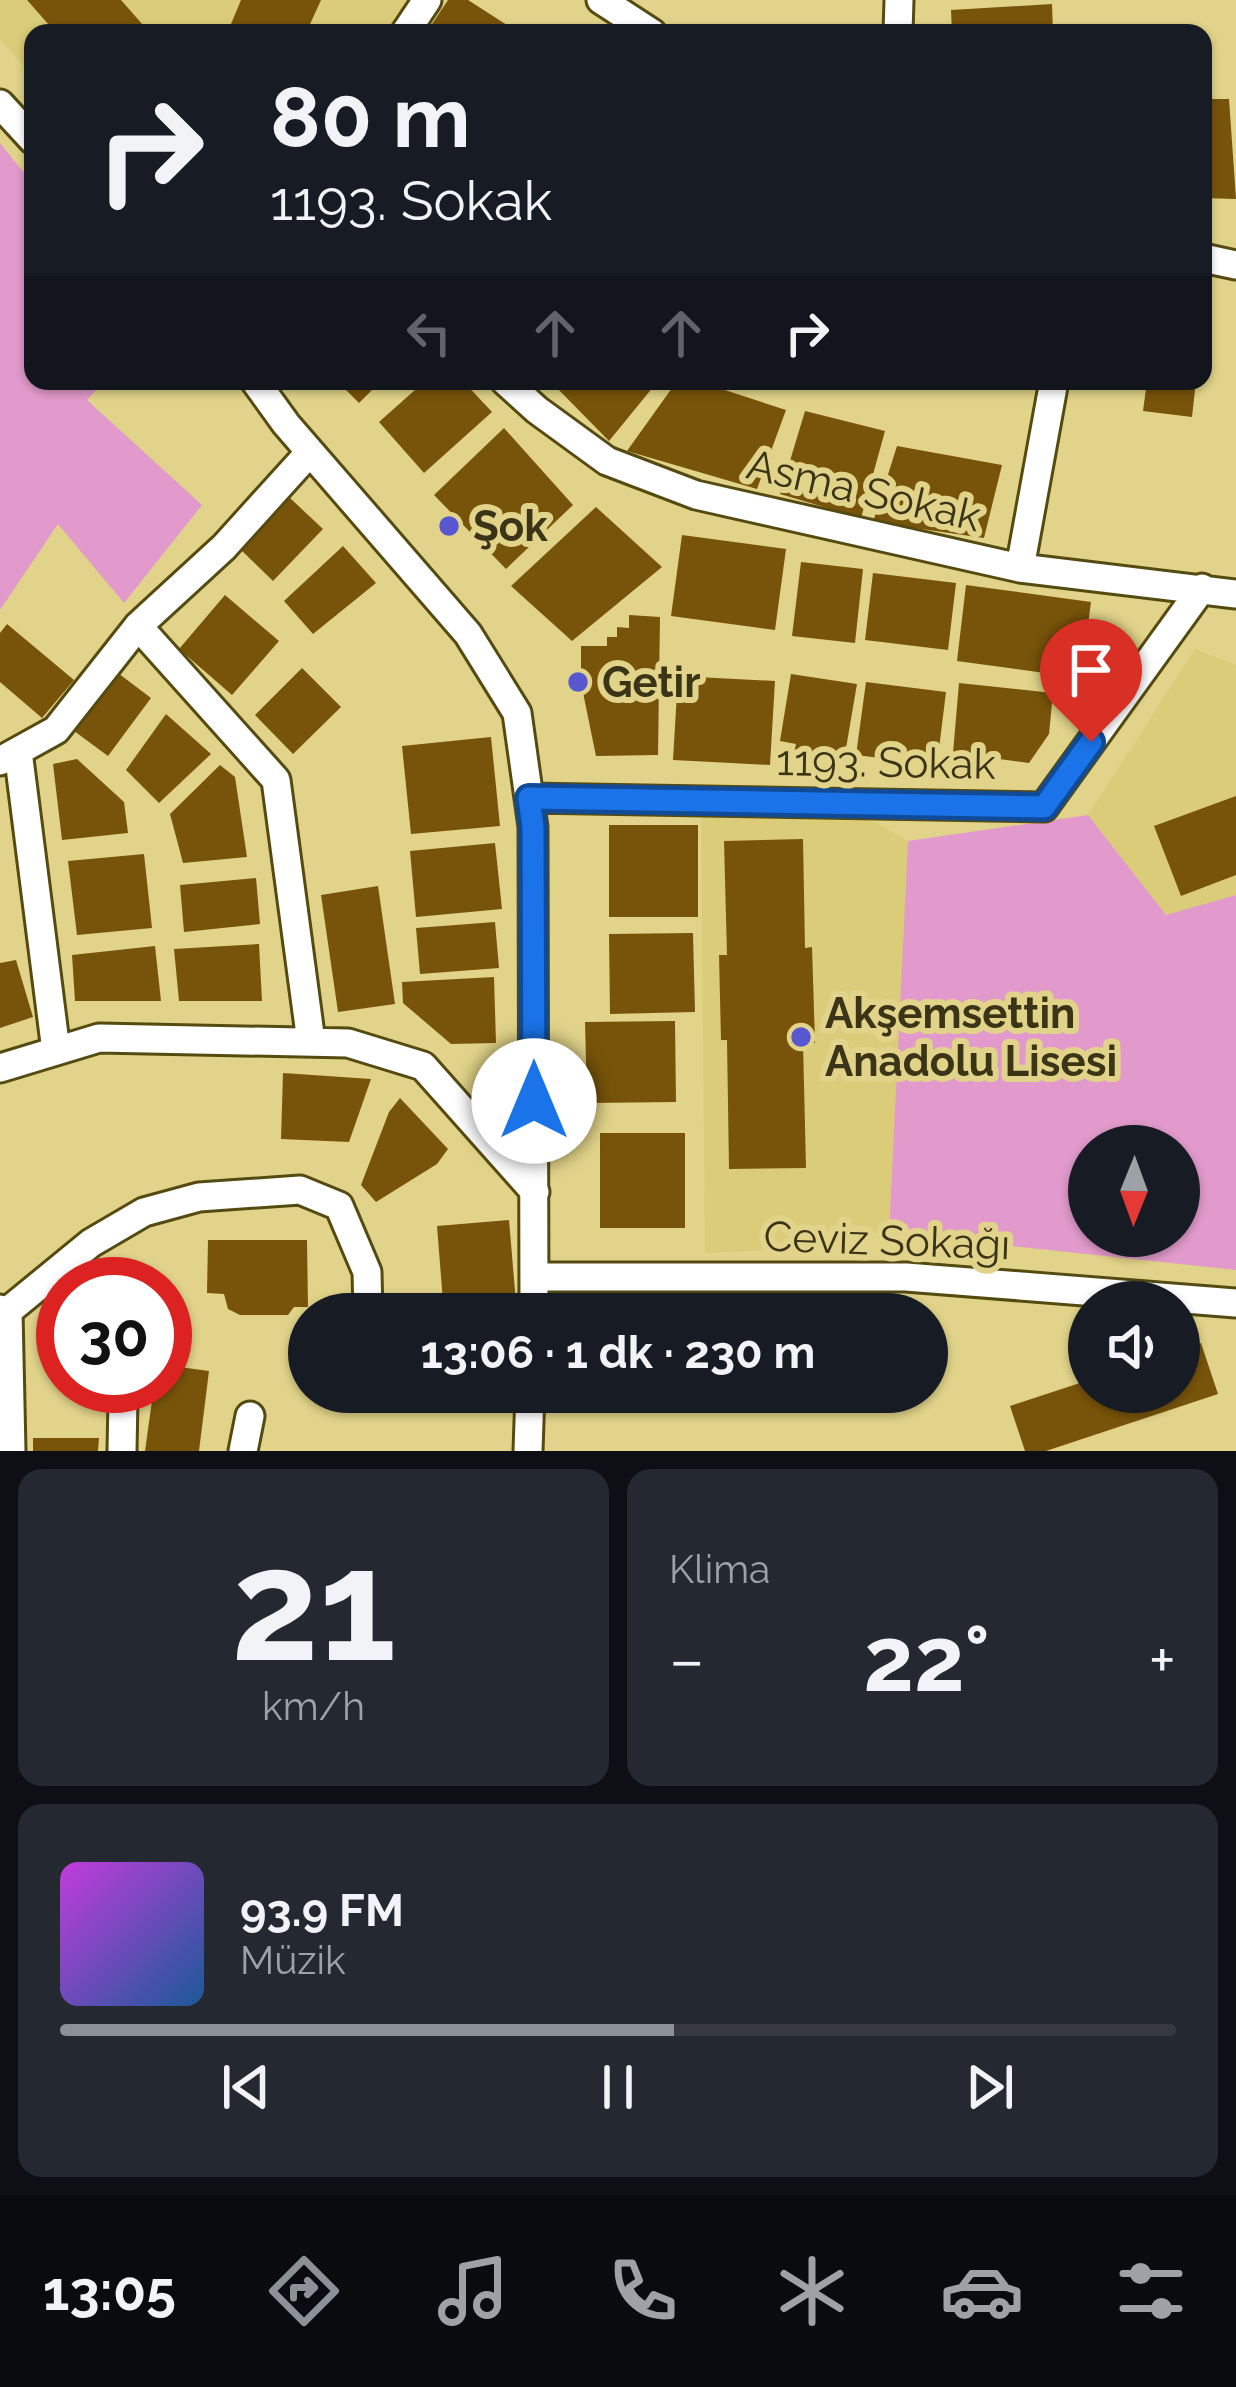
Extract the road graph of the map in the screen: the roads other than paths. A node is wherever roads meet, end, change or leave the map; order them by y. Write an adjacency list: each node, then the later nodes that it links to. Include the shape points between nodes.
1 (601, 0): 2 (street)
2 (638, 24)
3 (0, 104): 4 (street)
4 (24, 130)
5 (264, 390): 8 (street)
6 (516, 390): 9 (street, Asma Sokak, via 607,461 696,495)
7 (1052, 390): 9 (street)
8 (310, 452): 12 (street); 14 (street, via 468,634 517,713)
9 (1019, 568): 10 (street, Asma Sokak)
10 (1202, 588): 11 (street, Asma Sokak); 14 (street, 1193. Sokak, via 1044,807)
11 (1236, 594)
12 (138, 626): 13 (street, via 56,730); 15 (street, via 277,780)
13 (9, 756): 16 (street)
14 (529, 798): 18 (street)
15 (311, 1042): 16 (street, via 99,1038); 18 (street, via 348,1042 423,1066)
16 (56, 1051): 17 (street)
17 (0, 1068)
18 (535, 1192): 19 (street)
19 (536, 1277): 21 (street); 22 (street, Ceviz Sokağı, via 906,1277)
20 (368, 1293): 23 (street, via 367,1272 339,1206 300,1190 199,1197 144,1212)
21 (535, 1293)
22 (1236, 1303)
23 (4, 1310): 27 (street)
24 (123, 1413): 28 (street)
25 (529, 1413): 30 (street)
26 (250, 1416): 29 (street)
27 (11, 1451)
28 (122, 1451)
29 (244, 1451)
30 (528, 1451)

